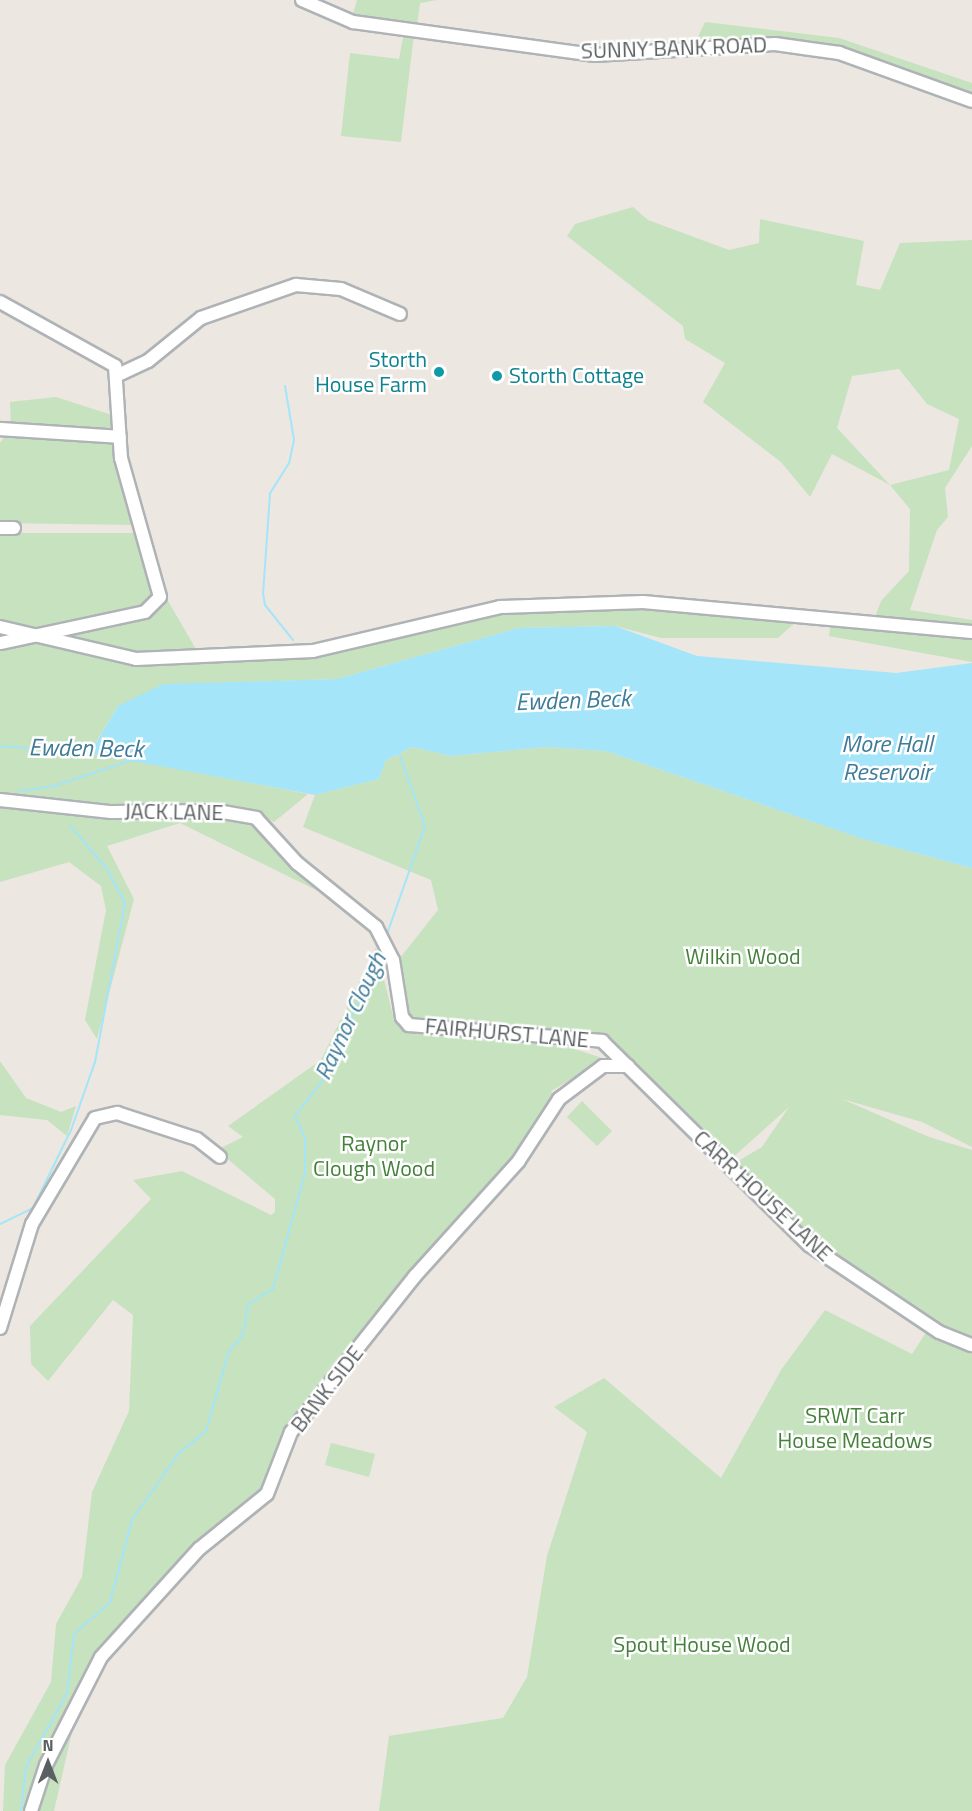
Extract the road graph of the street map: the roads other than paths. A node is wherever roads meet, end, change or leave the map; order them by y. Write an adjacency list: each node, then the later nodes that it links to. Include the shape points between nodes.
1 (302, 0): 2 (street, SUNNY BANK ROAD, via 353,22 596,56 775,44 839,53)
2 (972, 101)
3 (0, 302): 5 (street, via 107,357)
4 (400, 314): 5 (street, via 341,289 288,287 201,318 148,361)
5 (118, 375): 7 (street)
6 (0, 429): 7 (street)
7 (120, 437): 12 (street, via 125,481 160,585 158,605)
8 (0, 528): 9 (street)
9 (14, 528)
10 (0, 627): 12 (street)
11 (972, 632): 12 (street, via 643,602 500,607 313,651 136,659)
12 (36, 636): 13 (street)
13 (0, 643)
14 (0, 800): 15 (street, JACK LANE, via 111,812 217,811 256,818 297,863)
15 (380, 932): 16 (street, FAIRHURST LANE, via 388,948 402,1017 409,1025 598,1040)
16 (628, 1066): 19 (street, CARR HOUSE LANE, via 809,1245 939,1332); 20 (street, BANK SIDE, via 603,1066 559,1099 518,1162 415,1276 291,1432 267,1494 199,1549 101,1657 46,1764)
17 (220, 1157): 18 (street, via 197,1139 117,1113 95,1118 32,1224)
18 (0, 1328)
19 (972, 1346)
20 (31, 1811)

